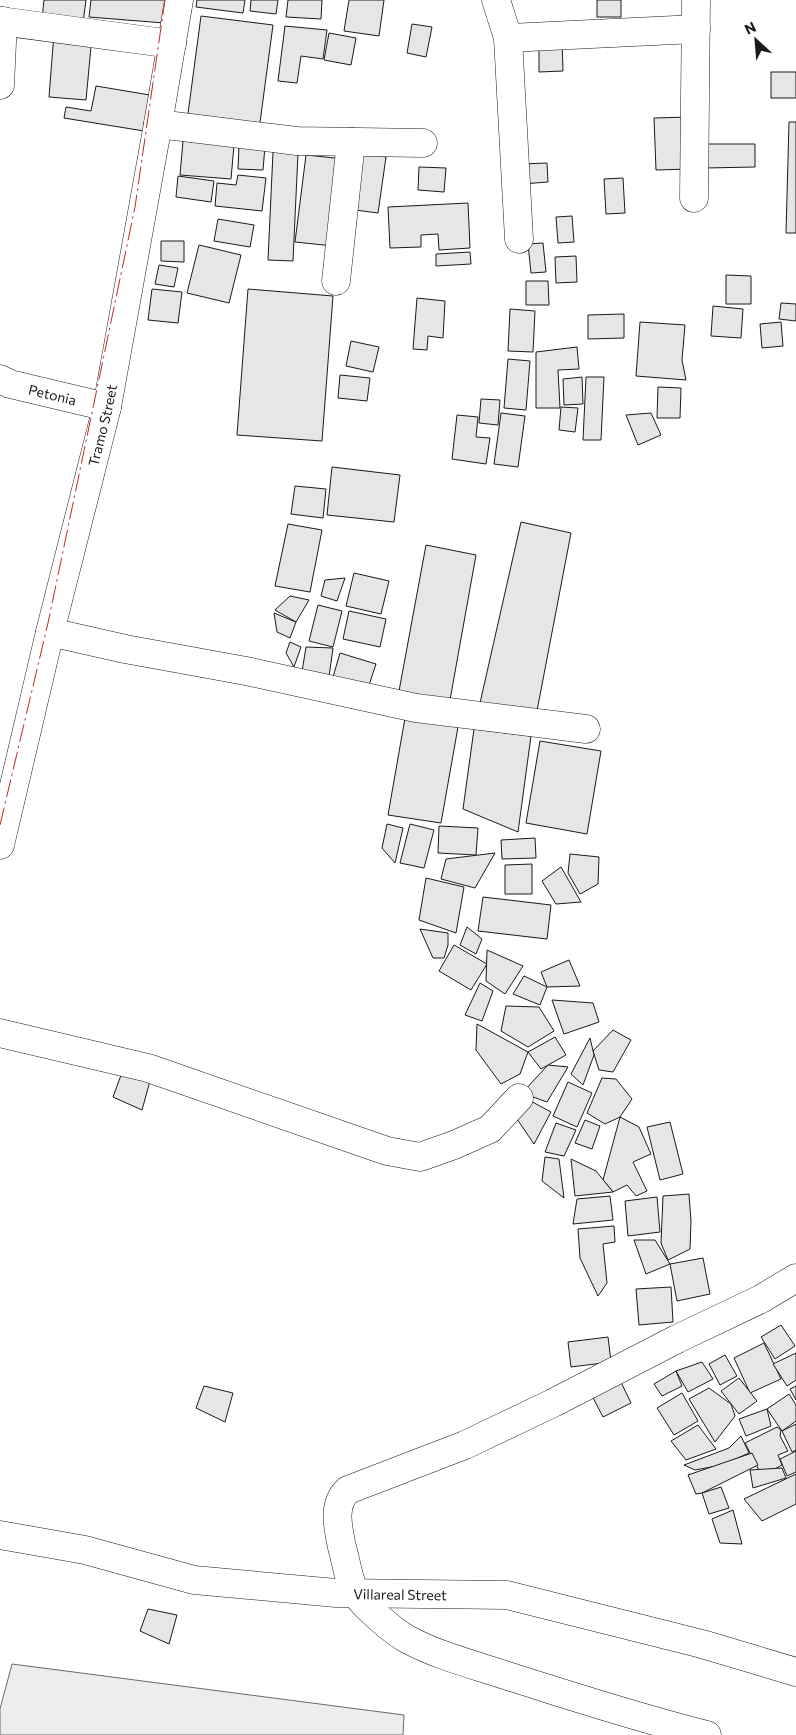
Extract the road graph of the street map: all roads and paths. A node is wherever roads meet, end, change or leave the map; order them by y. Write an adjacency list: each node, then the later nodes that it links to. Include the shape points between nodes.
1 (179, 0): 7 (street, Tramo Street)
2 (496, 0): 6 (street)
3 (696, 0): 5 (street)
4 (2, 21): 7 (street); 8 (street)
5 (696, 29): 6 (street); 12 (street)
6 (508, 38): 13 (street)
7 (172, 44): 9 (street, Tramo Street)
8 (0, 85)
9 (158, 124): 10 (street, via 296,141); 16 (street, Tramo Street)
10 (351, 142): 11 (street); 14 (street)
11 (423, 143)
12 (694, 198)
13 (519, 239)
14 (336, 281)
15 (0, 379): 16 (street, Petonia)
16 (107, 407): 17 (street, Tramo Street)
17 (50, 632): 18 (street, via 416,708); 19 (street, Tramo Street)
18 (586, 729)
19 (0, 845)
20 (0, 1032): 21 (street, via 148,1068 387,1151 420,1157 490,1129)
21 (519, 1098)
22 (796, 1278): 24 (street, via 761,1299 483,1436 348,1490 341,1496 338,1530)
23 (0, 1535): 24 (street, Villareal Street, via 85,1550 194,1580)
24 (355, 1593): 25 (street, Villareal Street, via 508,1595 702,1644); 26 (street, via 395,1631 420,1645 572,1696)
25 (796, 1672)
26 (707, 1735)

